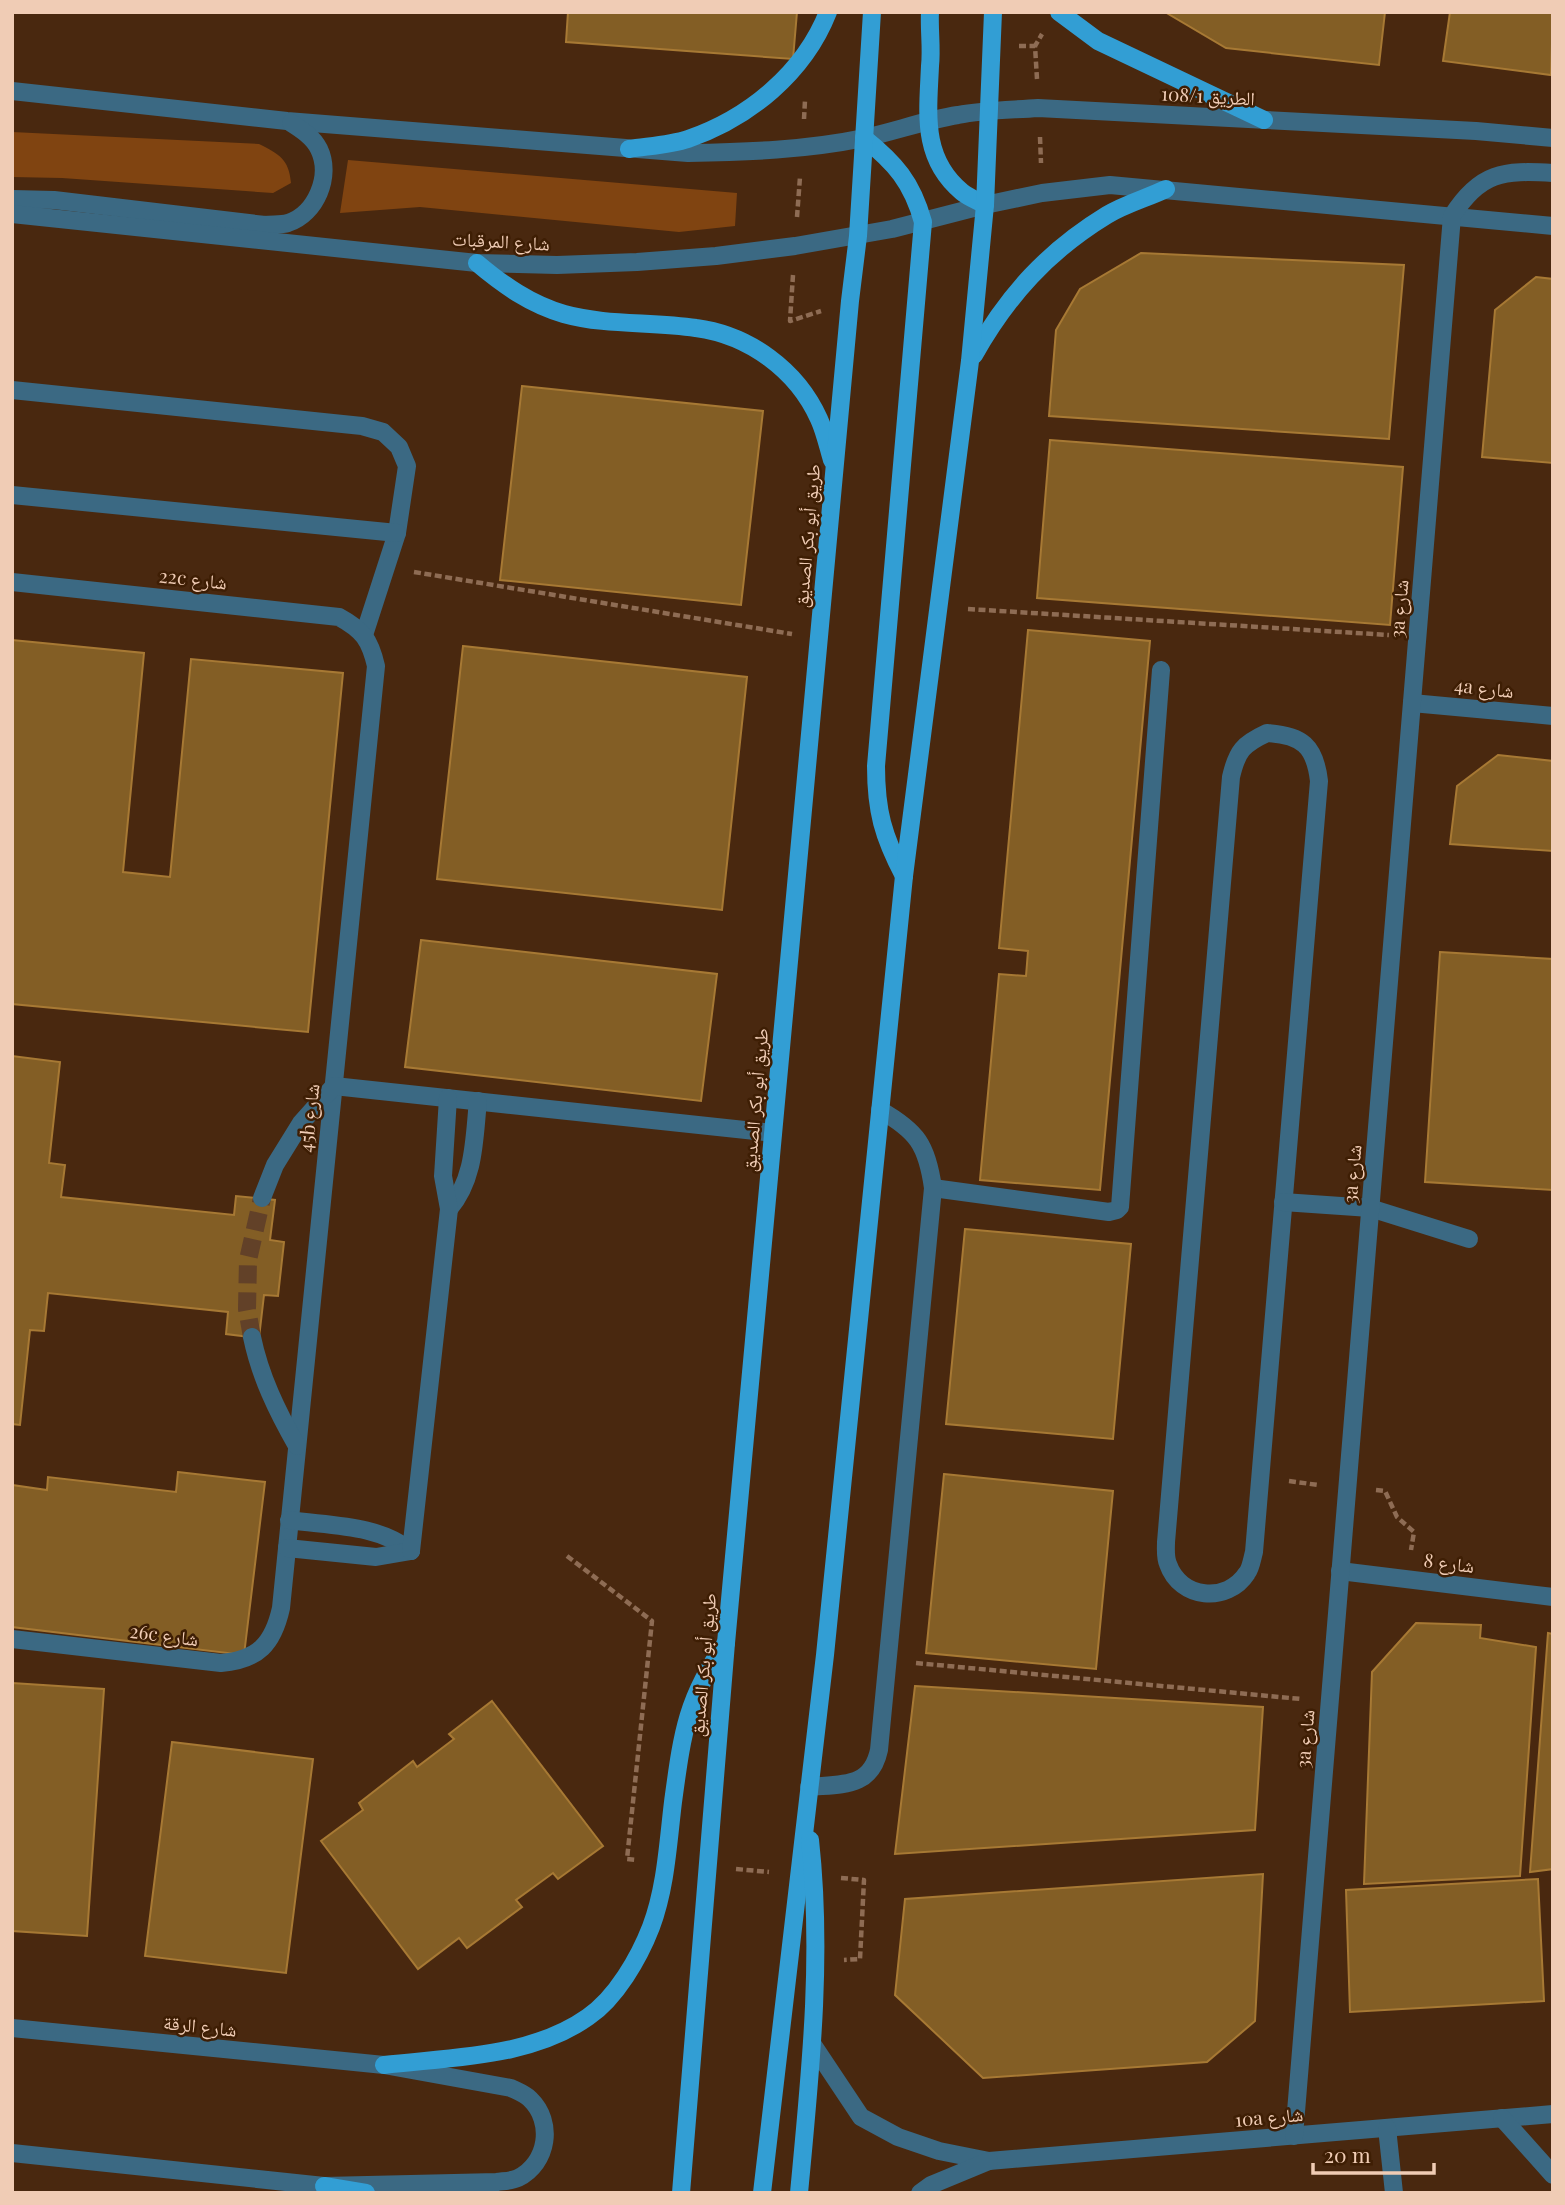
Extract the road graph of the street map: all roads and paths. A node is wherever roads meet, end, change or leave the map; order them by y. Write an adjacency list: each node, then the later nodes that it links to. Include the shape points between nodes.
1 (828, 12): 13 (main road, via 820,32 785,79 740,116 686,139)
2 (872, 12): 11 (main road, طريق أبو بكر الصديق)
3 (930, 12): 10 (main road)
4 (993, 12): 7 (main road)
5 (1059, 12): 8 (main road, via 1098,41)
6 (12, 91): 9 (street)
7 (990, 111): 8 (street, 108/1 الطريق, via 1038,108); 10 (street, 108/1 الطريق); 17 (main road)
8 (1264, 120): 12 (street, 108/1 الطريق)
9 (287, 121): 13 (street); 16 (street, via 306,132 320,150 324,171 320,193 307,211 288,223 265,225)
10 (928, 121): 11 (street, 108/1 الطريق); 17 (main road, via 930,145 943,171 962,192)
11 (864, 138): 13 (street, via 747,152); 20 (main road, via 905,177); 22 (main road, طريق أبو بكر الصديق)
12 (1553, 138)
13 (629, 149)
14 (1553, 173): 19 (street, via 1507,172 1484,181 1465,196)
15 (1166, 189): 17 (street, via 1110,185); 19 (street); 24 (main road, via 1108,214 1057,250 1001,310)
16 (12, 199)
17 (985, 205): 20 (street, شارع المرقبات); 24 (main road)
18 (12, 214): 23 (street, شارع المرقبات)
19 (1452, 216): 21 (street); 33 (street, 3a شارع)
20 (923, 222): 22 (street, شارع المرقبات); 38 (main road, via 876,766 881,823)
21 (1553, 226)
22 (858, 236): 23 (street, شارع المرقبات, via 637,262); 26 (main road, طريق أبو بكر الصديق)
23 (477, 263): 26 (main road, via 502,284 562,313 696,328 729,335 760,350 794,380 819,419)
24 (970, 361): 31 (main road)
25 (12, 390): 28 (street, via 362,426 383,432 399,447 407,466)
26 (835, 468): 34 (main road, طريق أبو بكر الصديق)
27 (12, 495): 28 (street)
28 (397, 533): 29 (street)
29 (386, 568): 32 (street); 34 (path)
30 (12, 582): 32 (street, 22c شارع, via 324,614 353,624)
31 (939, 607): 33 (path); 38 (main road)
32 (364, 635): 39 (street, 45b شارع, via 376,666)
33 (1417, 636): 36 (street, 3a شارع)
34 (819, 638): 43 (main road, طريق أبو بكر الصديق)
35 (1161, 670): 44 (street, via 1120,1207 1109,1212)
36 (1412, 703): 37 (street, 4a شارع); 47 (street, 3a شارع)
37 (1553, 716)
38 (904, 876): 42 (main road)
39 (334, 1086): 40 (street); 45 (street, via 301,1123 275,1165); 51 (street, 45b شارع)
40 (448, 1098): 41 (street); 48 (street, via 443,1175)
41 (478, 1101): 43 (street); 48 (street, via 471,1166 463,1190)
42 (880, 1110): 44 (street, via 902,1122 919,1140); 63 (main road)
43 (773, 1133): 60 (main road, طريق أبو بكر الصديق)
44 (933, 1188): 61 (street)
45 (262, 1198)
46 (1283, 1202): 46 (street, via 1254,1552 1248,1572 1234,1587 1215,1594 1194,1592 1177,1581 1167,1562 1166,1542 1228,805 1236,757 1249,741 1267,733 1288,734 1305,744 1317,761 1319,781); 47 (street)
47 (1370, 1208): 49 (street); 56 (street, 3a شارع)
48 (449, 1209): 54 (street)
49 (1469, 1239)
50 (252, 1336): 51 (street, via 273,1404)
51 (297, 1446): 52 (street, 45b شارع)
52 (289, 1520): 53 (street, 45b شارع); 54 (street, via 379,1533)
53 (286, 1548): 54 (street, via 376,1557); 58 (street, 45b شارع)
54 (411, 1551)
55 (567, 1556): 65 (path, via 652,1621 627,1859)
56 (1340, 1571): 57 (street, شارع 8); 62 (street, 3a شارع)
57 (1553, 1597)
58 (281, 1608): 59 (street, 26c شارع, via 268,1642 239,1662)
59 (12, 1639)
60 (726, 1643): 72 (main road, via 694,1695 685,1725 652,1925 615,1990 589,2017 528,2045); 83 (main road, طريق أبو بكر الصديق)
61 (887, 1661): 62 (path); 63 (street, via 876,1763 859,1781)
62 (1329, 1702): 76 (street, 3a شارع)
63 (809, 1787): 64 (main road)
64 (807, 1809): 71 (main road, via 816,1889); 84 (main road)
65 (641, 1860)
66 (724, 1868): 67 (path)
67 (780, 1873)
68 (836, 1878): 69 (path, via 864,1880)
69 (860, 1959)
70 (12, 2028): 72 (street, شارع الرقة)
71 (813, 2045): 78 (street, 10a شارع, via 861,2117 898,2137); 85 (main road)
72 (384, 2065): 81 (street, شارع الرقة, via 511,2088 528,2097 541,2113 546,2132 543,2151 533,2168 516,2179)
73 (1553, 2114): 74 (street, 10a شارع)
74 (1502, 2118): 75 (street, 10a شارع); 79 (street)
75 (1387, 2128): 76 (street, 10a شارع); 87 (street)
76 (1294, 2136): 78 (street, 10a شارع)
77 (12, 2153): 80 (street)
78 (989, 2161): 86 (street, 10a شارع)
79 (1553, 2175)
80 (245, 2185): 81 (street)
81 (324, 2186): 82 (main road)
82 (366, 2193)
83 (681, 2193)
84 (762, 2193)
85 (799, 2193)
86 (919, 2193)
87 (1394, 2193)

